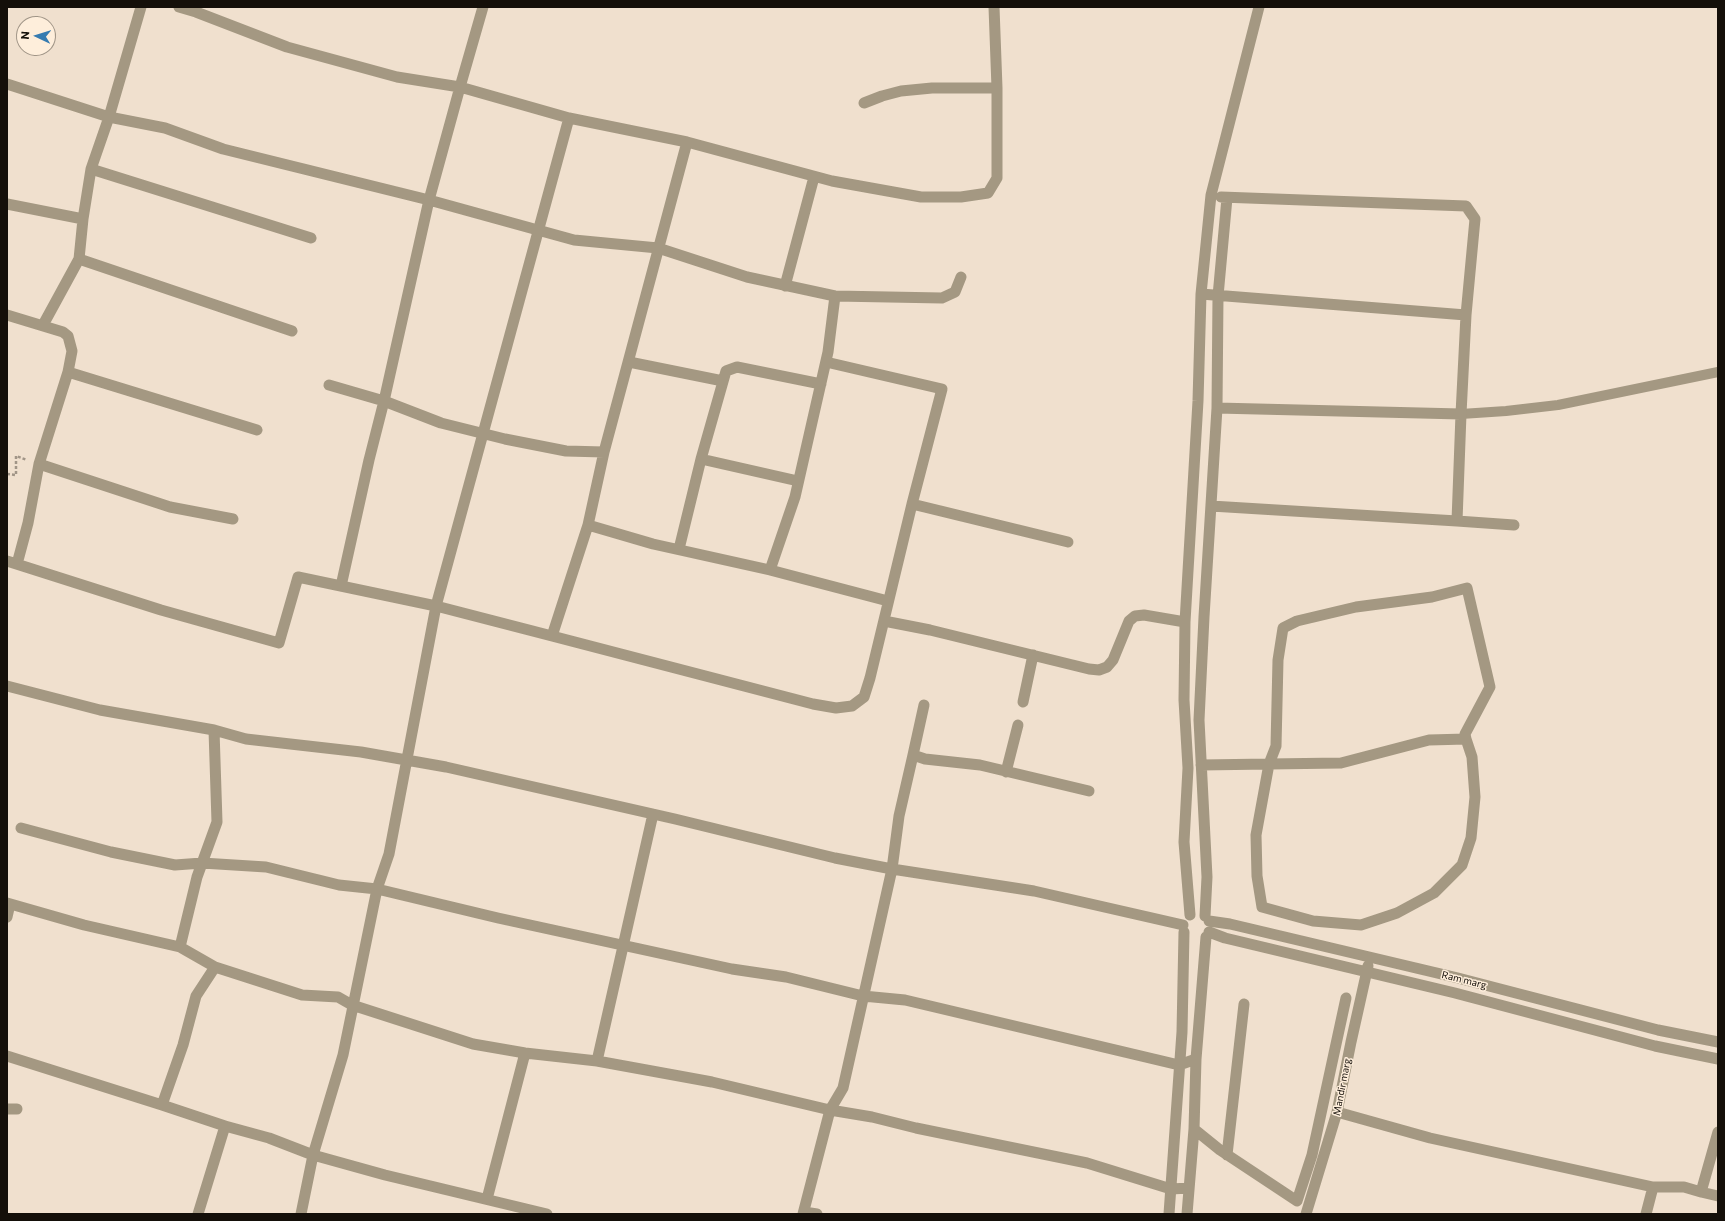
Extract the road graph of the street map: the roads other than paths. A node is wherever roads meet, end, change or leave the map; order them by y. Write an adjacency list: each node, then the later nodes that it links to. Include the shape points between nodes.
1 (141, 7): 10 (street)
2 (179, 7): 7 (street, via 287,47 397,77)
3 (482, 7): 7 (street)
4 (994, 7): 8 (street)
5 (1259, 7): 15 (street)
6 (7, 84): 10 (street)
7 (460, 87): 11 (street); 17 (street)
8 (997, 88): 9 (street, via 909,90); 14 (street, via 997,178 988,193 961,197 921,197)
9 (864, 103)
10 (109, 117): 13 (street); 17 (street, via 165,128 223,148)
11 (569, 118): 12 (street); 20 (street)
12 (687, 142): 14 (street); 22 (street)
13 (91, 169): 19 (street); 21 (street)
14 (814, 177): 25 (street)
15 (1211, 195): 16 (street); 26 (street)
16 (1228, 198): 28 (street); 30 (street, via 1466,206 1475,219)
17 (430, 200): 20 (street); 40 (street)
18 (7, 204): 19 (street)
19 (83, 219): 23 (street)
20 (538, 231): 22 (street, via 574,240); 44 (street)
21 (311, 238)
22 (658, 248): 25 (street, via 747,277); 33 (street)
23 (79, 260): 31 (street); 32 (street)
24 (961, 277): 27 (street, via 955,292 942,298)
25 (785, 286): 27 (street)
26 (1201, 294): 28 (street); 63 (street, via 1198,401)
27 (835, 296): 34 (street)
28 (1218, 296): 30 (street); 41 (street)
29 (7, 315): 31 (street)
30 (1466, 315): 42 (street)
31 (43, 325): 35 (street, via 58,329 68,336 72,351)
32 (292, 331)
33 (629, 362): 37 (street); 45 (street)
34 (826, 362): 38 (street); 49 (street, via 942,389)
35 (68, 372): 43 (street); 47 (street)
36 (1718, 372): 42 (lane, via 1558,405)
37 (723, 381): 38 (street, via 726,371 737,367); 46 (street)
38 (821, 384): 48 (street)
39 (329, 385): 40 (street)
40 (384, 401): 44 (street, via 441,423); 59 (street)
41 (1217, 408): 42 (street); 50 (street)
42 (1461, 414): 52 (street)
43 (257, 430)
44 (482, 433): 45 (street, via 566,451); 61 (street)
45 (604, 452): 53 (street)
46 (701, 459): 48 (street); 56 (street)
47 (39, 464): 51 (street, via 170,507); 57 (street, via 28,523)
48 (798, 481): 58 (street)
49 (912, 504): 55 (street); 60 (street)
50 (1211, 506): 52 (street); 75 (street, via 1199,720)
51 (233, 519)
52 (1457, 521): 54 (street)
53 (588, 525): 56 (street); 64 (street)
54 (1514, 525)
55 (1068, 542)
56 (679, 549): 58 (street)
57 (12, 562): 59 (street, via 161,610 279,643 298,577)
58 (770, 570): 60 (street)
59 (341, 586): 61 (street)
60 (888, 601): 62 (street)
61 (436, 606): 64 (street); 73 (street)
62 (884, 621): 64 (street, via 864,697 852,706 836,708); 65 (street)
63 (1185, 622): 65 (street, via 1144,615 1135,616 1129,621 1113,660 1100,670); 84 (street, via 1184,700 1188,768 1184,842)
64 (552, 636)
65 (1033, 655): 67 (street)
66 (7, 686): 70 (street, via 100,710)
67 (1022, 702)
68 (924, 705): 72 (street)
69 (1018, 725): 76 (street)
70 (214, 730): 73 (street, via 246,740); 80 (street, via 217,822)
71 (1466, 739): 74 (street, via 1429,740 1341,763); 74 (street, via 1465,734 1490,687 1467,588 1432,597 1356,607 1297,620 1284,628 1278,660 1276,746); 74 (street, via 1472,757 1475,797 1471,838 1462,866 1434,893 1397,913 1361,925 1313,921 1262,907 1257,876 1256,835)
72 (912, 755): 76 (street); 81 (street, via 899,816)
73 (406, 759): 78 (street); 82 (street, via 389,854)
74 (1269, 764): 75 (street)
75 (1201, 765): 86 (street)
76 (1006, 772): 77 (street)
77 (1089, 791)
78 (653, 814): 81 (street); 88 (street)
79 (21, 828): 80 (street, via 111,852 175,865)
80 (202, 863): 82 (street, via 266,867 339,885); 89 (street)
81 (892, 870): 87 (street, via 1034,891); 93 (street)
82 (377, 889): 88 (street, via 498,918); 96 (street)
83 (9, 904): 85 (street); 89 (street, via 84,925)
84 (1190, 915): 86 (street, via 1197,913); 87 (street)
85 (7, 917)
86 (1207, 927): 87 (street, via 1202,940 1186,936); 90 (street, Ram marg, via 1230,924); 92 (street, via 1225,938); 100 (street)
87 (1184, 928): 103 (street)
88 (624, 944): 93 (street, via 732,969 786,977); 102 (street)
89 (180, 947): 91 (street)
90 (1369, 958): 92 (street, Mandir marg); 97 (street, Ram marg, via 1458,978 1658,1030)
91 (215, 967): 96 (street, via 302,995 338,997); 104 (street, via 196,996 183,1045)
92 (1367, 972): 101 (street, via 1654,1046); 106 (street, Mandir marg)
93 (863, 996): 103 (street, via 905,1000); 105 (street, via 843,1088)
94 (1346, 998): 111 (street, via 1312,1155 1297,1201)
95 (1244, 1004): 111 (street)
96 (352, 1005): 98 (street, via 473,1044); 110 (street, via 343,1055)
97 (1718, 1042)
98 (525, 1053): 102 (street); 117 (street)
99 (7, 1056): 104 (street)
100 (1196, 1059): 103 (street); 108 (street)
101 (1718, 1059)
102 (597, 1061): 105 (street, via 712,1082)
103 (1179, 1065): 113 (street)
104 (162, 1105): 107 (street)
105 (830, 1110): 113 (street, via 1087,1163); 118 (street)
106 (1337, 1112): 112 (street, via 1430,1138); 125 (street, Mandir marg)
107 (225, 1126): 110 (street, via 269,1138); 119 (street)
108 (1194, 1129): 111 (street); 114 (street)
109 (1718, 1132): 115 (street)
110 (313, 1155): 117 (street); 120 (street)
111 (1227, 1155)
112 (1653, 1187): 115 (street, via 1684,1188); 126 (street)
113 (1171, 1188): 114 (street); 123 (street)
114 (1189, 1188): 124 (street)
115 (1701, 1192): 116 (street)
116 (1718, 1196)
117 (487, 1199): 121 (street)
118 (803, 1213): 122 (street)
119 (198, 1214)
120 (301, 1214)
121 (547, 1214)
122 (817, 1214)
123 (1169, 1214)
124 (1187, 1214)
125 (1306, 1214)
126 (1646, 1214)

